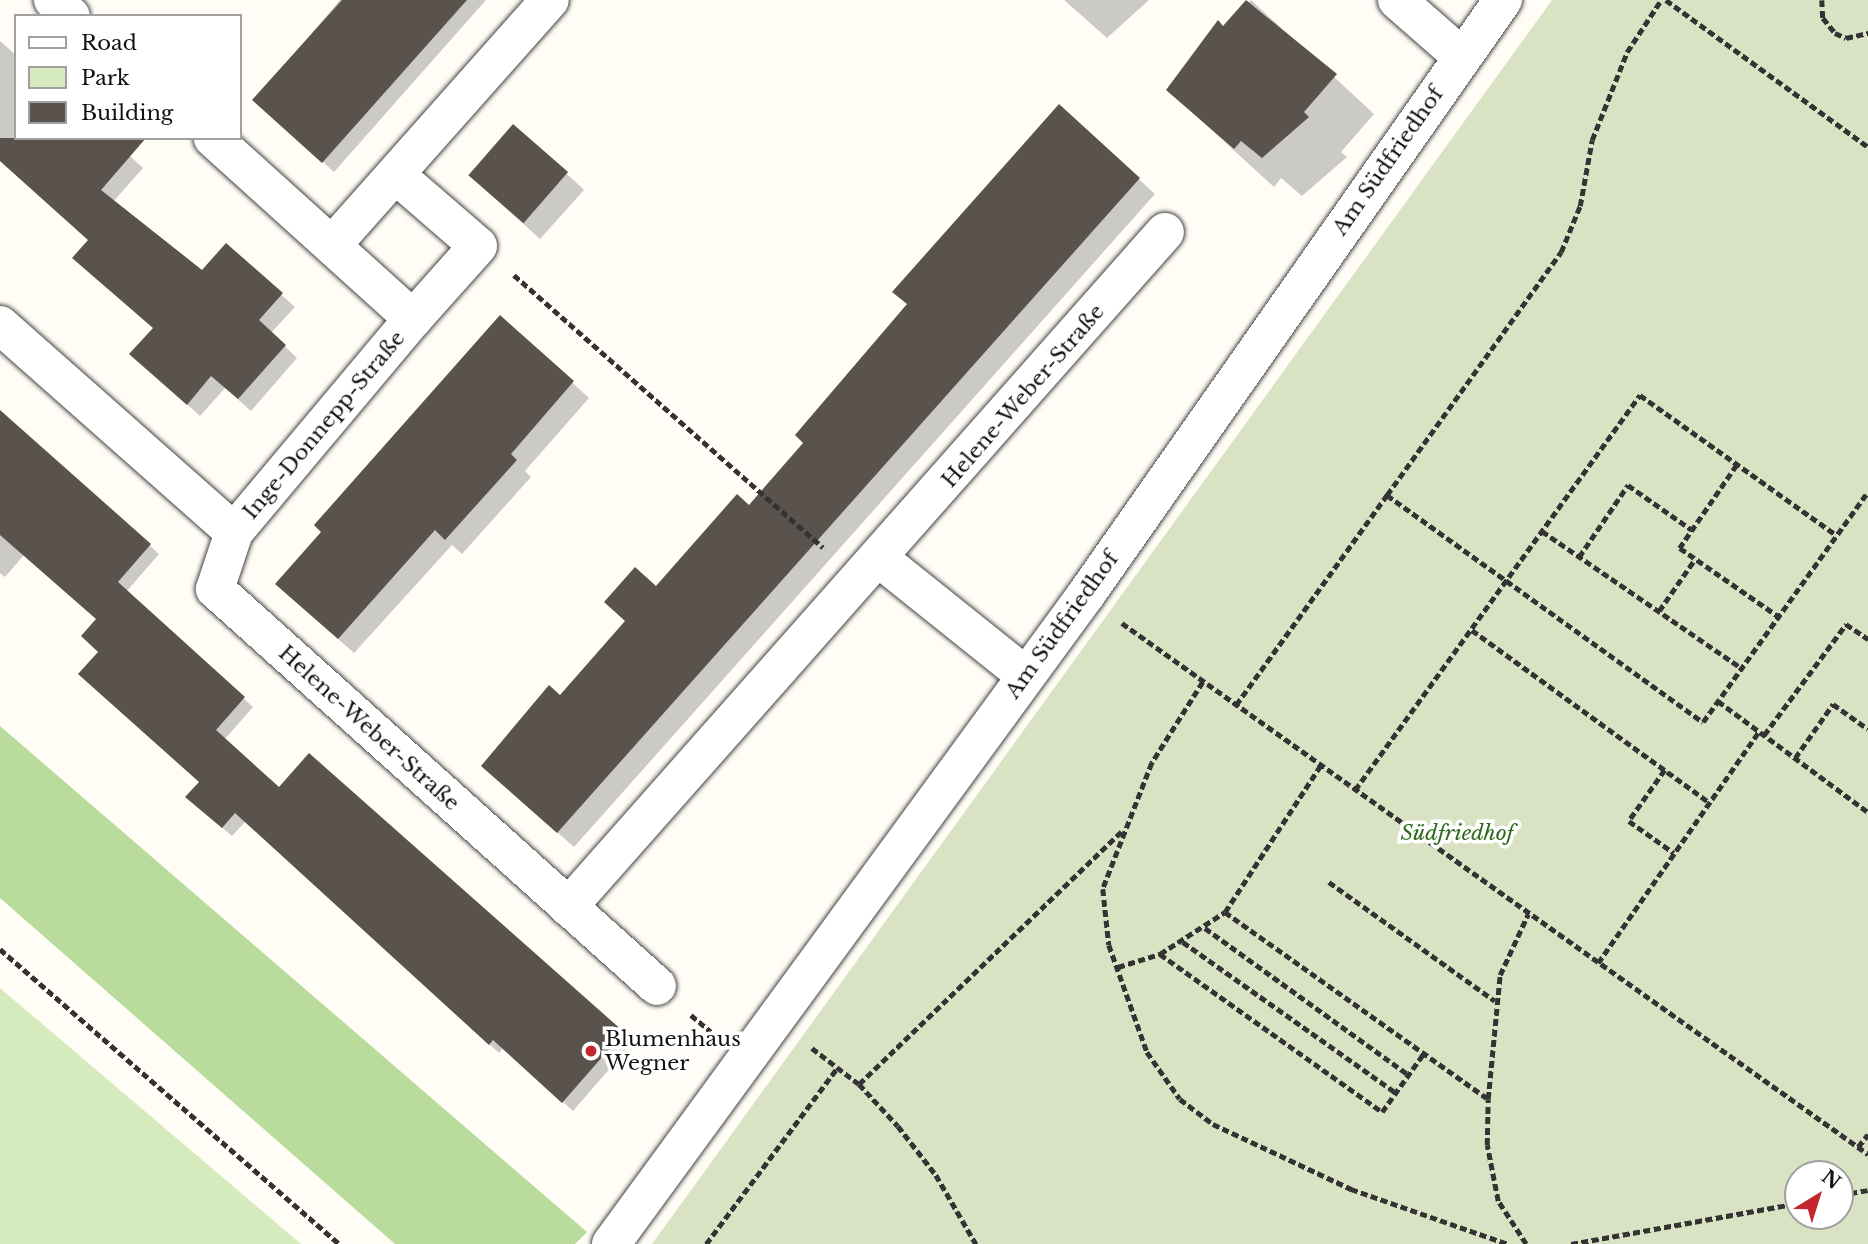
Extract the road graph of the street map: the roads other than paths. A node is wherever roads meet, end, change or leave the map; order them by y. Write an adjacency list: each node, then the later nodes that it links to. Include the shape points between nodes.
1 (53, 0): 5 (street)
2 (550, 0): 8 (street)
3 (1397, 0): 6 (street)
4 (1493, 4): 6 (street, Am Südfriedhof)
5 (69, 14)
6 (1461, 56): 15 (street, Am Südfriedhof, via 1085,596)
7 (215, 140): 10 (street, Inge-Donnepp-Straße)
8 (397, 175): 10 (street); 11 (street, via 478,246)
9 (1165, 232): 14 (street, Helene-Weber-Straße)
10 (334, 243): 11 (street, Inge-Donnepp-Straße)
11 (414, 319): 13 (street, Inge-Donnepp-Straße)
12 (0, 325): 13 (street, Inge-Donnepp-Straße)
13 (234, 532): 16 (street, Helene-Weber-Straße, via 215,589)
14 (871, 569): 15 (street); 16 (street, Helene-Weber-Straße)
15 (1025, 675): 18 (street, Am Südfriedhof)
16 (568, 906): 17 (street, Helene-Weber-Straße)
17 (657, 986)
18 (611, 1244)

